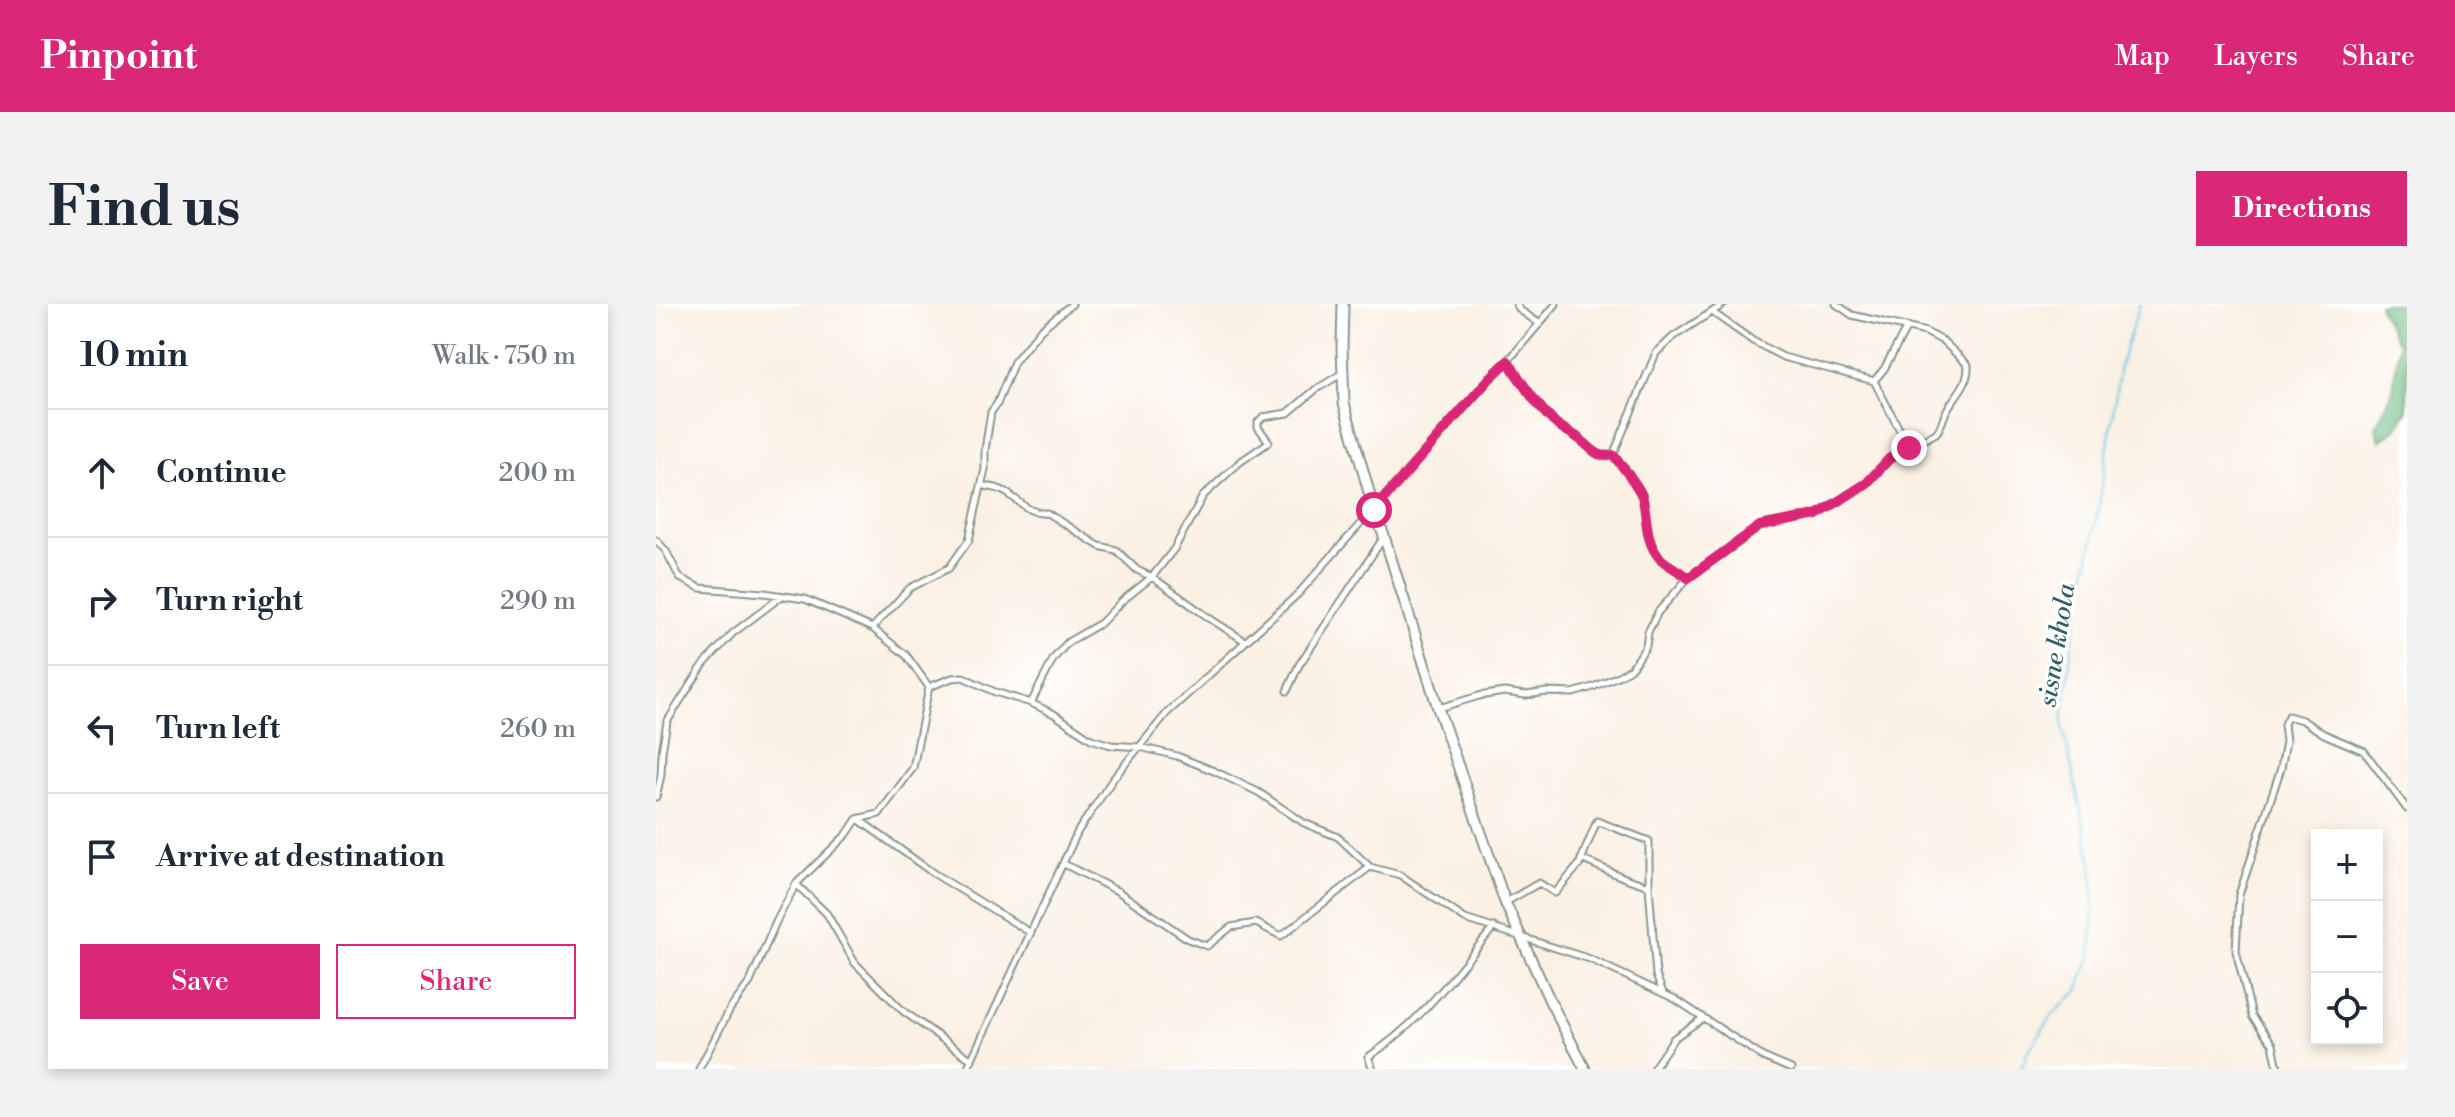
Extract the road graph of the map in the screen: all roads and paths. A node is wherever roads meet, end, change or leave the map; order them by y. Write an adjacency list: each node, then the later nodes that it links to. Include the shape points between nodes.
1 (1072, 304): 15 (street, via 1041,329 1014,362 991,412)
2 (1343, 304): 11 (main road)
3 (1516, 304): 8 (street)
4 (1556, 304): 8 (street)
5 (1724, 304): 7 (street)
6 (1836, 304): 9 (street, via 1852,315)
7 (1712, 312): 12 (street, via 1783,357); 14 (street, via 1656,353)
8 (1540, 324): 10 (street)
9 (1907, 327): 12 (street); 13 (street, via 1943,341 1969,370 1941,427)
10 (1508, 361): 14 (street, via 1555,423 1597,454); 16 (street)
11 (1342, 374): 16 (main road, via 1344,403); 19 (street, via 1288,413 1258,422 1269,442 1203,496)
12 (1874, 381): 13 (street)
13 (1909, 448): 20 (street, via 1817,515 1760,526)
14 (1613, 455): 20 (street, via 1641,492 1652,546 1660,559)
15 (981, 485): 19 (street, via 1001,490 1099,546 1116,550); 22 (street, via 969,540 949,568 910,588)
16 (1374, 510): 17 (main road); 23 (street, via 1298,594)
17 (1384, 536): 25 (street); 27 (main road)
18 (656, 540): 21 (street, via 680,578 700,588)
19 (1152, 577): 23 (street); 26 (street, via 1101,623 1068,642)
20 (1688, 578): 27 (street, via 1658,612 1638,659 1613,679 1573,693 1504,692)
21 (783, 596): 22 (street, via 805,599); 29 (street, via 733,633 680,701 667,722)
22 (872, 628): 24 (street, via 906,655)
23 (1245, 641): 28 (street, via 1167,713)
24 (929, 687): 26 (street, via 963,677); 31 (street, via 913,768 879,814)
25 (1287, 691)
26 (1031, 703): 28 (street, via 1091,739)
27 (1438, 708): 37 (main road)
28 (1140, 747): 33 (street, via 1078,831); 34 (street, via 1177,756 1258,792 1304,823 1338,837)
29 (656, 797)
30 (2407, 809): 50 (street, via 2364,751 2288,716 2281,768 2239,895 2236,951 2252,1016 2273,1044)
31 (857, 819): 35 (street); 39 (street)
32 (1581, 859): 36 (street); 36 (street, via 1597,821 1649,841); 37 (street, via 1555,893 1539,883)
33 (1064, 864): 34 (street, via 1207,946 1231,927 1256,923 1281,936); 39 (street)
34 (1370, 867): 38 (street, via 1400,875 1465,919)
35 (796, 884): 43 (street, via 827,914 855,963 903,1011); 44 (street, via 750,982)
36 (1649, 886): 41 (street, via 1656,975)
37 (1505, 902): 40 (main road)
38 (1494, 927): 40 (street); 46 (street, via 1416,1019 1368,1057)
39 (1031, 933): 43 (street)
40 (1521, 937): 41 (street, via 1590,959); 47 (main road)
41 (1663, 993): 42 (street)
42 (1703, 1019): 48 (street, via 1674,1038); 49 (street)
43 (972, 1060): 45 (street)
44 (699, 1069)
45 (967, 1069)
46 (1373, 1069)
47 (1585, 1069)
48 (1653, 1069)
49 (1791, 1069)
50 (2278, 1069)

